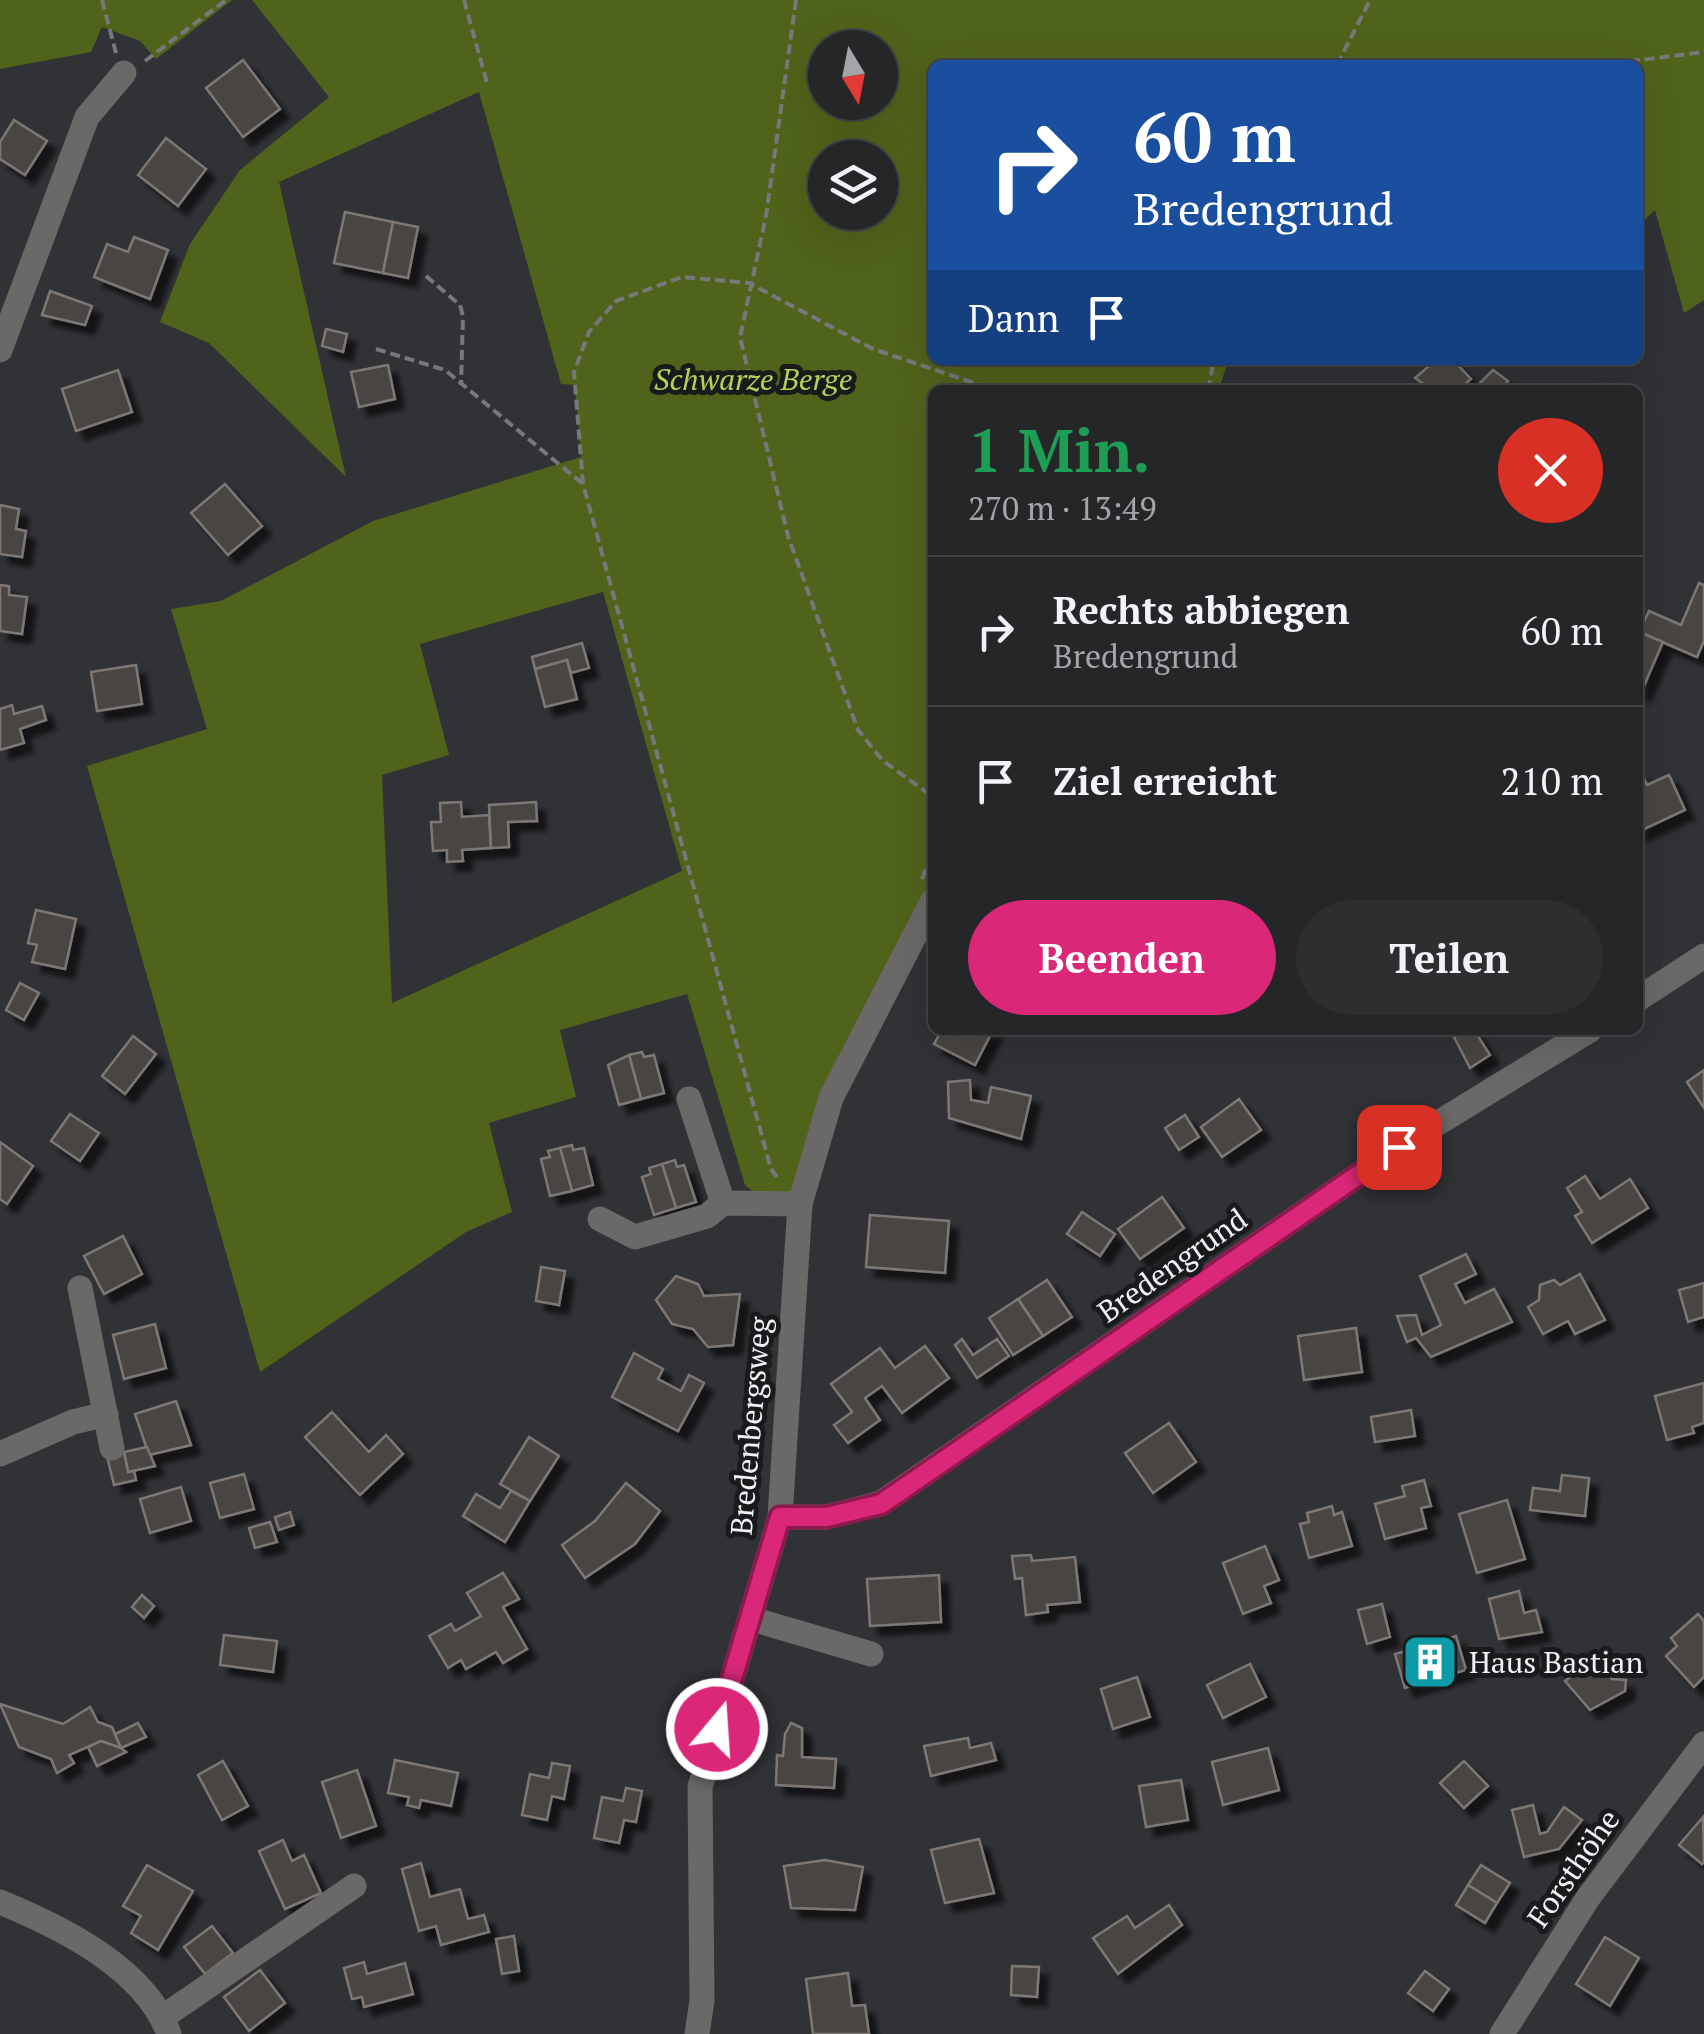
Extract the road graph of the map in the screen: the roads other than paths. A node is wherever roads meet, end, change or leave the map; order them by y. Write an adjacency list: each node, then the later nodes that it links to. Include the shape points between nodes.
1 (124, 72): 2 (street, via 86,117)
2 (0, 350)
3 (928, 910): 9 (street, Bredenbergsweg, via 831,1098)
4 (1704, 956): 5 (street)
5 (1643, 996)
6 (1582, 1035): 15 (street, Bredengrund, via 1399,1147 881,1504 827,1517)
7 (688, 1099): 8 (street)
8 (722, 1203): 9 (street); 10 (street, via 706,1216 635,1237)
9 (800, 1204): 15 (street, Bredenbergsweg)
10 (600, 1218)
11 (80, 1288): 12 (street)
12 (106, 1414): 13 (street); 14 (street)
13 (112, 1448)
14 (0, 1454)
15 (780, 1517): 16 (street, Bredenbergsweg)
16 (752, 1619): 17 (street); 22 (street, Bredenbergsweg, via 700,1787)
17 (870, 1654)
18 (1704, 1744): 23 (street, Forsthöhe, via 1588,1898)
19 (354, 1886): 21 (street)
20 (0, 1902): 21 (street, via 136,1982)
21 (166, 2026)
22 (697, 2034)
23 (1502, 2034)

